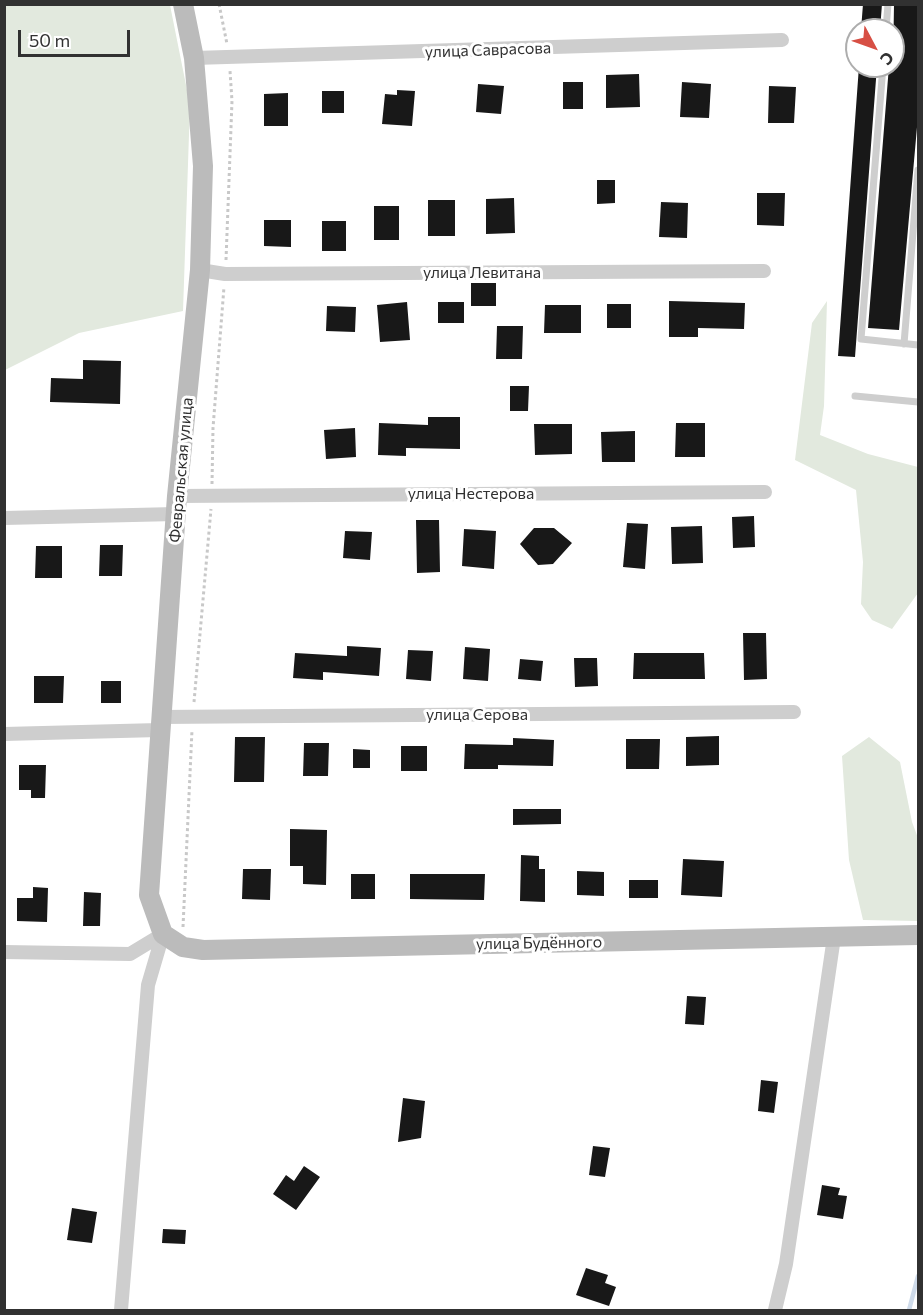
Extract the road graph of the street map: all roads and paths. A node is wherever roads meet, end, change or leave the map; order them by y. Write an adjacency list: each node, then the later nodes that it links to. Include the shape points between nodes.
1 (183, 4): 4 (main road, Февральская улица)
2 (219, 4): 5 (path)
3 (782, 40): 5 (street, улица Саврасова)
4 (194, 58): 5 (street, улица Саврасова); 8 (main road, Февральская улица, via 203,166)
5 (230, 58): 10 (path, via 232,111)
6 (882, 78): 11 (lane, via 861,339)
7 (918, 170): 11 (lane)
8 (200, 270): 10 (street, улица Левитана); 17 (main road, Февральская улица)
9 (764, 271): 10 (street, улица Левитана)
10 (225, 274): 16 (path)
11 (904, 344): 12 (lane)
12 (918, 345)
13 (855, 396): 14 (lane)
14 (918, 402)
15 (765, 492): 16 (street, улица Нестерова)
16 (212, 496): 17 (street, улица Нестерова); 20 (path)
17 (177, 505): 18 (street, улица Нестерова); 21 (main road, Февральская улица)
18 (4, 518)
19 (795, 712): 20 (street, улица Серова)
20 (192, 716): 21 (street, улица Серова); 26 (path)
21 (160, 723): 22 (street, улица Серова); 23 (main road, Февральская улица, via 148,895)
22 (4, 734)
23 (163, 934): 26 (main road, улица Будённого); 27 (street, via 130,954); 28 (street, via 148,985)
24 (918, 935): 25 (main road, улица Будённого)
25 (834, 937): 26 (main road, улица Будённого, via 214,950); 29 (street, via 786,1264)
26 (183, 947)
27 (4, 952)
28 (121, 1311)
29 (775, 1311)

